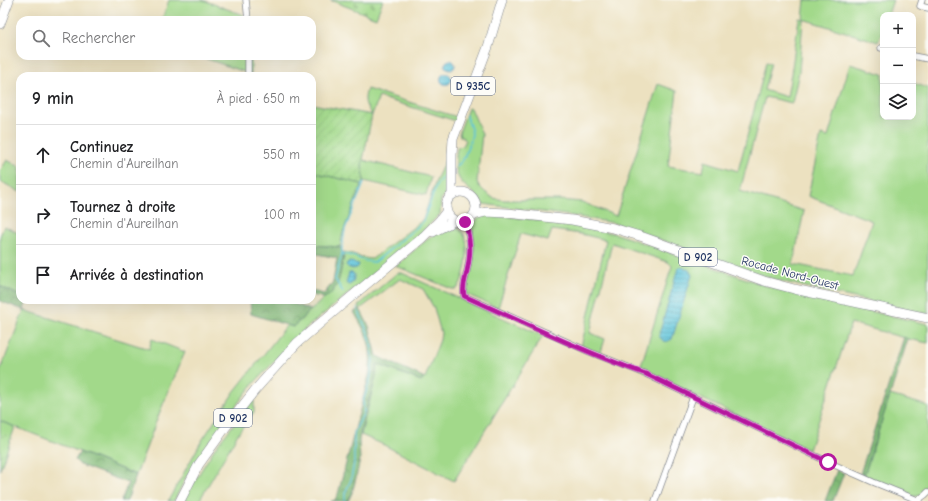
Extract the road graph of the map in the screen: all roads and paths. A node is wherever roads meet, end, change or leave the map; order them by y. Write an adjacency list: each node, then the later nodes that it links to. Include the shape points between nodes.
1 (9, 0): 7 (main road)
2 (246, 0): 6 (street)
3 (502, 0): 12 (main road, D 935C, via 488,47 453,139)
4 (922, 0): 5 (street, via 920,6)
5 (928, 8)
6 (248, 16)
7 (0, 24)
8 (916, 57): 10 (street)
9 (248, 60): 11 (street)
10 (928, 60)
11 (248, 72)
12 (452, 173): 13 (main road); 14 (main road, D 935C)
13 (463, 192): 14 (main road); 15 (main road, via 471,195)
14 (452, 194): 16 (main road, via 446,202)
15 (476, 202): 17 (main road, Rocade Nord-Ouest / D 902); 18 (main road)
16 (446, 212): 19 (main road); 21 (main road, D 902)
17 (507, 212): 18 (main road, Rocade Nord-Ouest / D 902); 22 (main road, Rocade Nord-Ouest / D 902, via 613,228 772,283)
18 (474, 215): 20 (main road)
19 (454, 221): 20 (main road); 21 (main road, D 902)
20 (465, 222): 23 (street, via 470,246 463,287 464,296 646,374)
21 (421, 239): 26 (main road, D 902, via 297,343 255,390 199,464)
22 (928, 318)
23 (693, 397): 25 (street, via 828,462); 27 (street)
24 (928, 492): 25 (street)
25 (919, 500)
26 (180, 501)
27 (655, 501)

